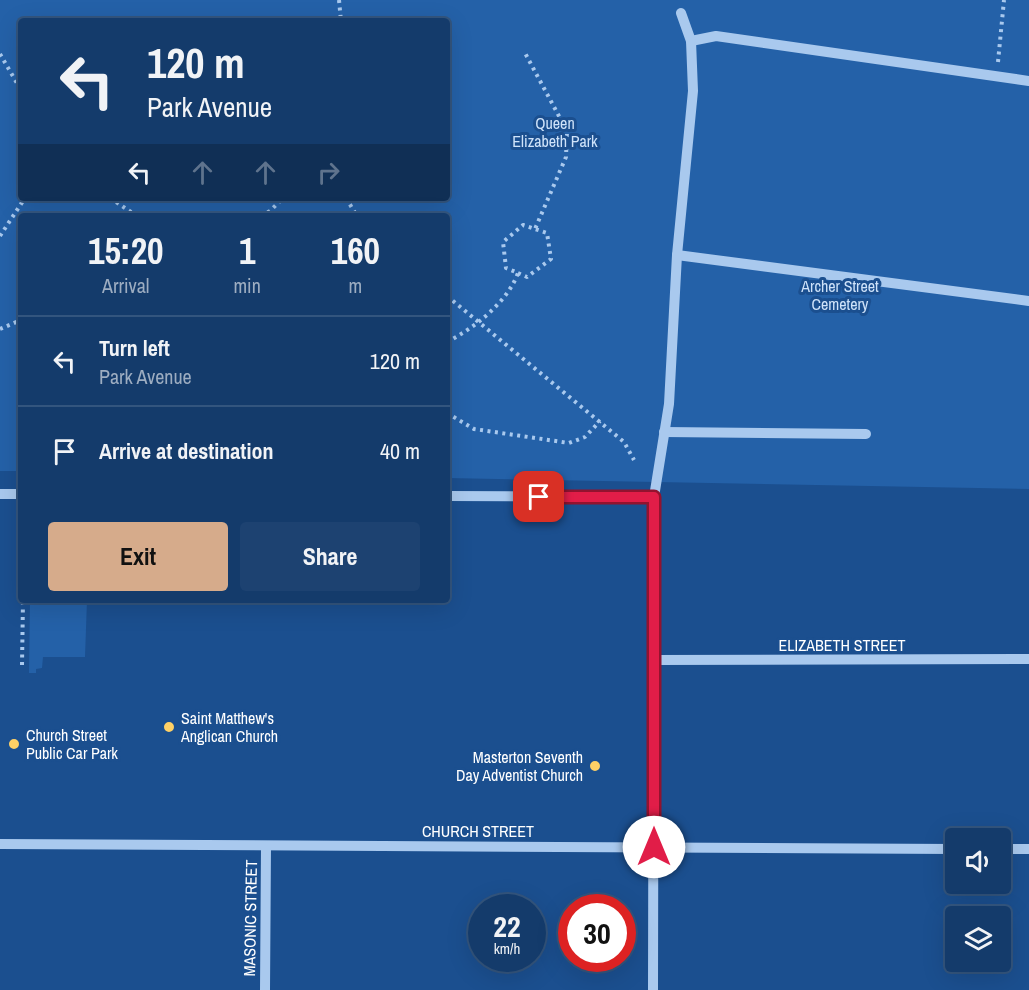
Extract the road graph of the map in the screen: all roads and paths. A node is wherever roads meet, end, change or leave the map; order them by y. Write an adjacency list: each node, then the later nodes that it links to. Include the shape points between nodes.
1 (339, 0): 4 (path)
2 (1004, 0): 8 (path)
3 (681, 13): 5 (street)
4 (341, 18)
5 (691, 41): 8 (street, via 716,36); 18 (street, via 693,92)
6 (525, 53): 16 (path, via 567,131 566,157)
7 (0, 54): 10 (path)
8 (997, 77): 9 (street)
9 (1029, 81)
10 (18, 85)
11 (23, 201): 17 (path)
12 (114, 201): 14 (path)
13 (280, 201): 15 (path)
14 (132, 213)
15 (266, 213)
16 (535, 229): 19 (path, via 523,225 503,242 506,268); 19 (path, via 547,233 551,259 527,277)
17 (0, 236)
18 (677, 255): 21 (street); 28 (street)
19 (518, 273): 22 (path, via 499,304)
20 (450, 298): 22 (path)
21 (1029, 301)
22 (478, 320): 25 (path); 27 (path)
23 (18, 321): 24 (path)
24 (0, 329)
25 (450, 340)
26 (450, 415): 27 (path, via 474,429 569,443 585,437)
27 (600, 422): 30 (path, via 624,442)
28 (664, 432): 29 (street); 34 (street)
29 (866, 434)
30 (634, 460)
31 (0, 494): 32 (street)
32 (18, 494)
33 (450, 496): 34 (street)
34 (654, 497): 37 (street)
35 (23, 603): 38 (path)
36 (1029, 659): 37 (street, ELIZABETH STREET)
37 (654, 660): 41 (street)
38 (22, 665)
39 (0, 844): 40 (street, CHURCH STREET)
40 (266, 846): 41 (street, CHURCH STREET); 45 (street, MASONIC STREET)
41 (654, 847): 42 (street, CHURCH STREET); 46 (street)
42 (945, 849)
43 (1011, 849): 44 (street)
44 (1029, 849)
45 (265, 990)
46 (653, 990)

